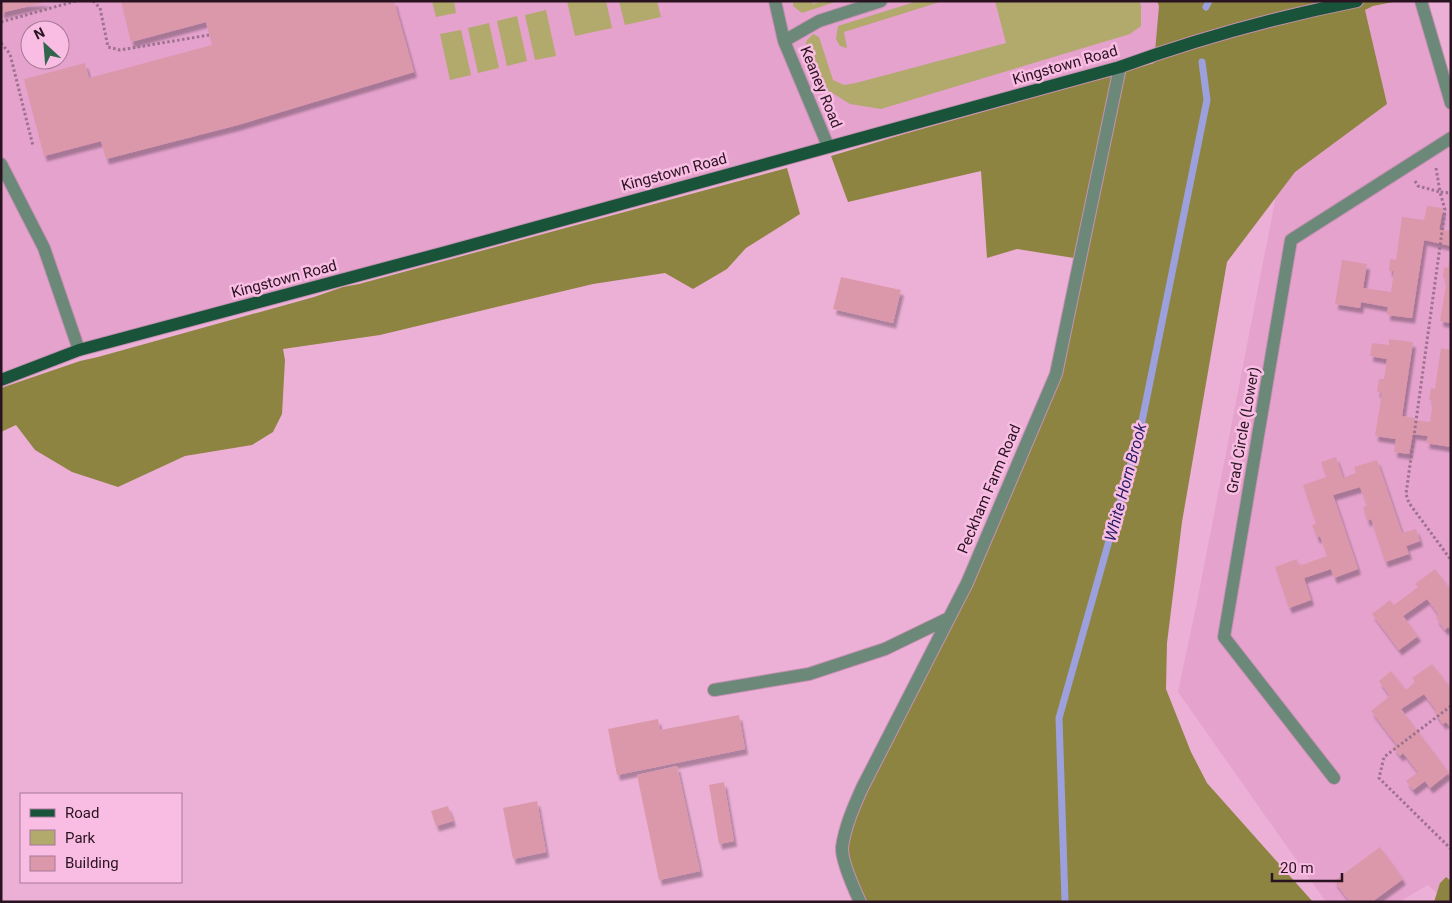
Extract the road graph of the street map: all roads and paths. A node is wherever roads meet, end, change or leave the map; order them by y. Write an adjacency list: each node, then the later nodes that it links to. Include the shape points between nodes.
1 (76, 1): 7 (path)
2 (93, 1): 8 (path, via 100,8 108,47 120,50)
3 (775, 1): 9 (street, Keaney Road)
4 (881, 1): 9 (street, Keaney Road, via 819,20)
5 (1357, 1): 11 (main road, Kingstown Road, via 1168,49)
6 (1421, 1): 12 (street)
7 (1, 22)
8 (209, 35)
9 (784, 41): 15 (street, Keaney Road)
10 (1, 44): 14 (path, via 10,54)
11 (1120, 67): 15 (main road, Kingstown Road); 24 (street, Peckham Farm Road, via 1056,374)
12 (1451, 102)
13 (1451, 138): 27 (street, Grad Circle (Lower), via 1292,240 1224,637)
14 (33, 146)
15 (828, 146): 21 (main road, Kingstown Road)
16 (1, 164): 21 (street, via 44,248)
17 (1436, 164): 19 (path)
18 (1414, 179): 19 (path, via 1418,186)
19 (1440, 192): 20 (path); 23 (path, via 1445,210 1406,494 1409,503)
20 (1451, 193)
21 (80, 350): 22 (main road, Kingstown Road)
22 (1, 380)
23 (1451, 560)
24 (949, 618): 25 (street, via 884,649 809,674); 29 (street, Peckham Farm Road, via 862,788 850,818 842,848 846,868)
25 (714, 690)
26 (1451, 706): 28 (path, via 1384,757 1379,778)
27 (1334, 778)
28 (1451, 849)
29 (860, 902)

